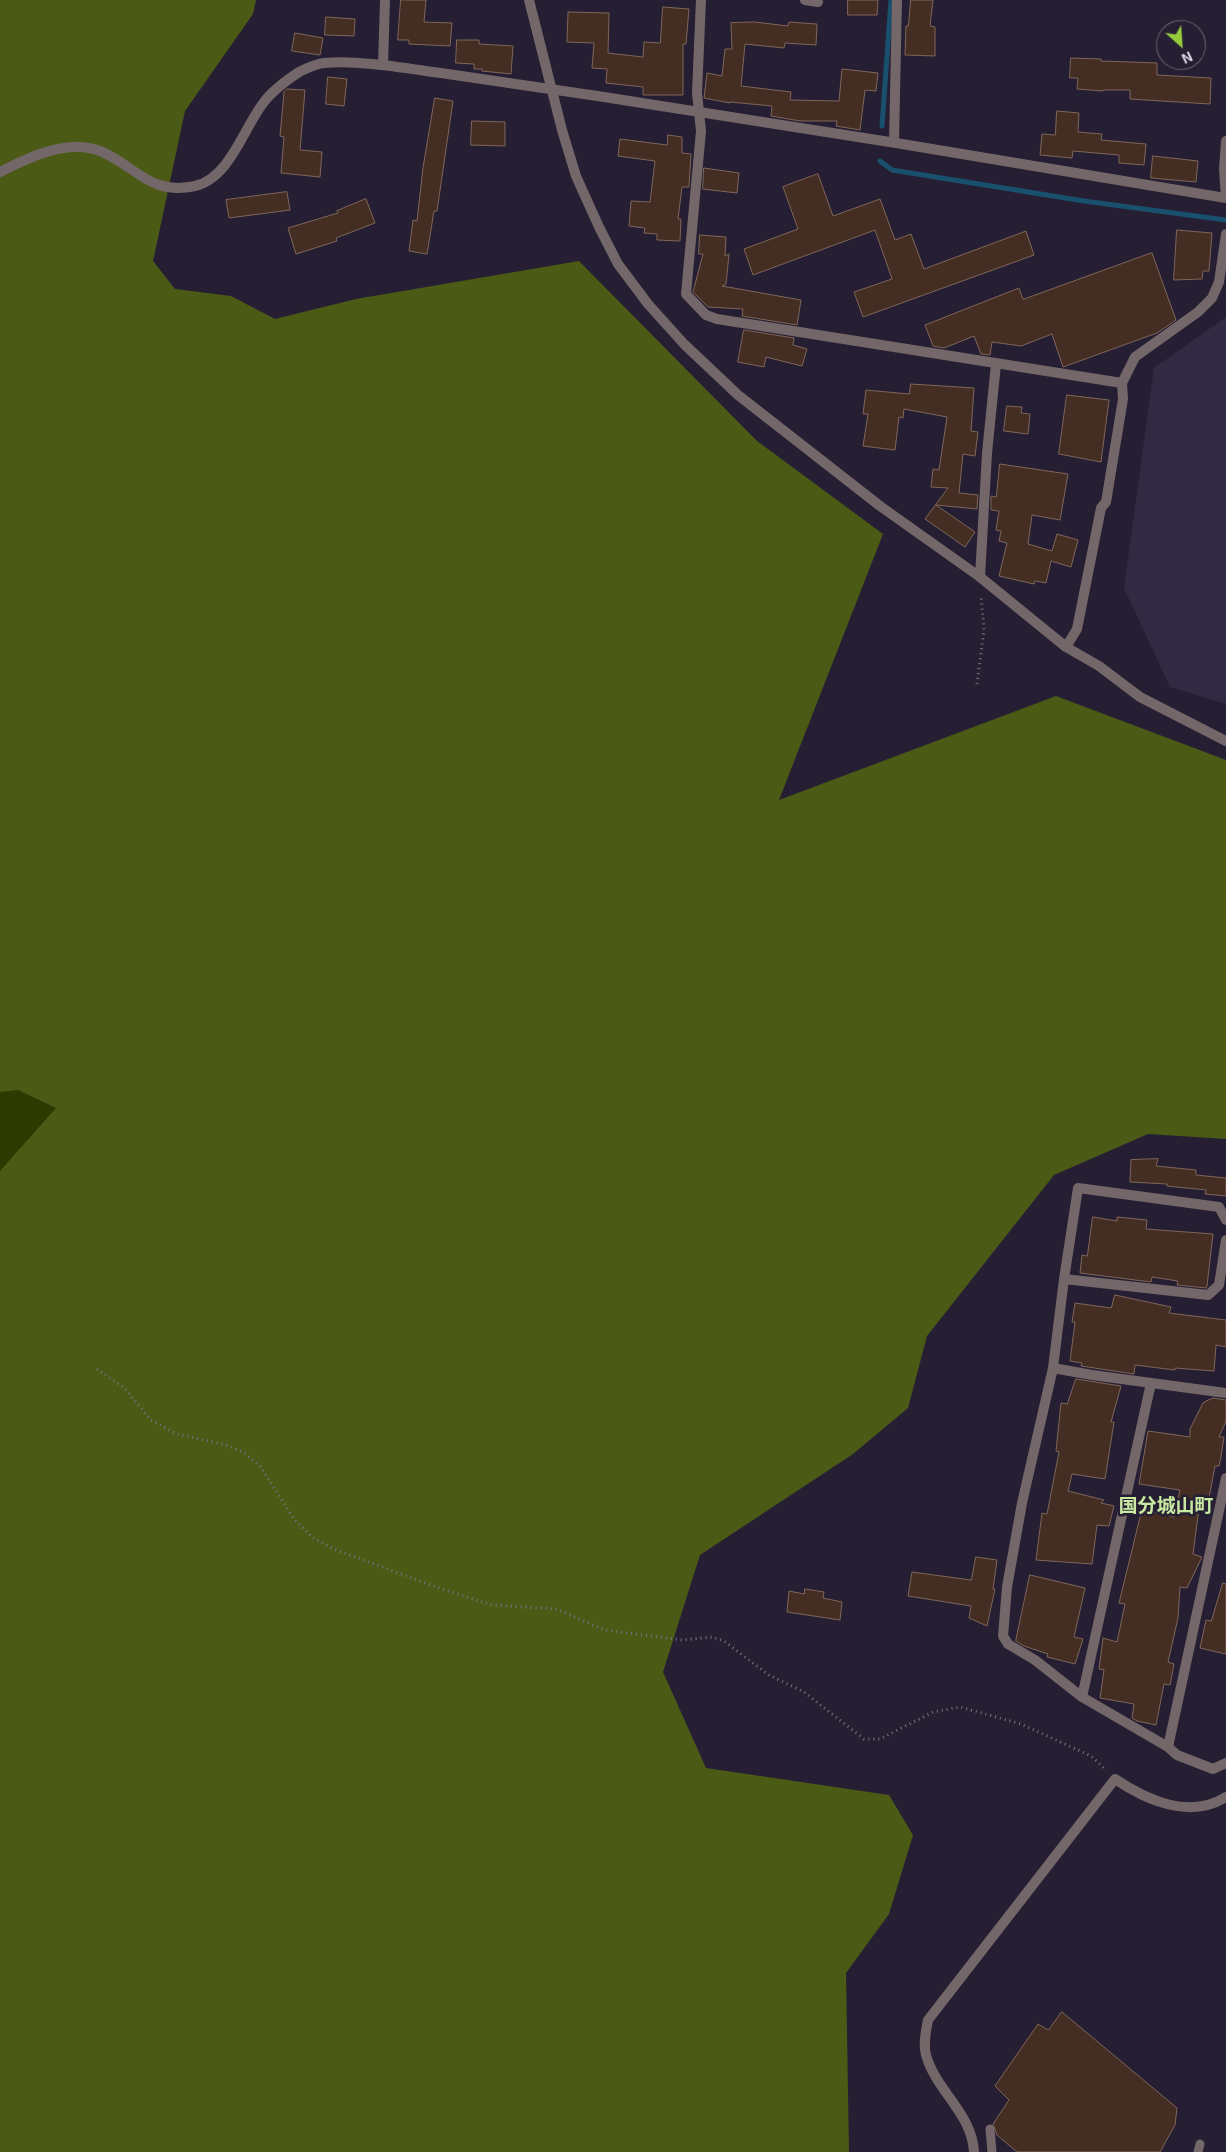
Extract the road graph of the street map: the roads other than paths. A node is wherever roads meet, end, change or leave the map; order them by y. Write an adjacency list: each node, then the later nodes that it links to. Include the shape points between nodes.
1 (385, 0): 7 (street)
2 (529, 0): 8 (street)
3 (701, 0): 9 (street)
4 (805, 0): 6 (street)
5 (898, 0): 11 (street)
6 (818, 2)
7 (383, 65): 8 (street); 12 (street, via 321,63 289,79 264,101 217,174 197,186 165,187 103,152 89,148 46,152)
8 (553, 89): 9 (street); 17 (street, via 580,185 618,264 648,304 684,344 738,394 880,506)
9 (699, 112): 11 (street); 15 (street, via 701,131 686,294 706,315)
10 (1226, 141): 13 (street)
11 (894, 142): 13 (street)
12 (0, 172)
13 (1226, 198)
14 (1226, 234): 16 (street, via 1220,282 1212,298 1136,357)
15 (996, 364): 16 (street); 17 (street)
16 (1122, 383): 18 (street, via 1123,399 1106,502 1101,508 1077,628)
17 (980, 577): 18 (street)
18 (1066, 648): 19 (street, via 1099,666 1140,697)
19 (1226, 741)
20 (1225, 1217): 22 (street, via 1218,1207 1078,1188)
21 (1226, 1240): 22 (street, via 1220,1285 1208,1295)
22 (1064, 1279): 23 (street)
23 (1053, 1368): 24 (street); 27 (street, via 1022,1503 1007,1587 1003,1636 1008,1644 1035,1660)
24 (1150, 1383): 25 (street); 27 (street)
25 (1226, 1393)
26 (1226, 1478): 28 (street)
27 (1082, 1697): 28 (street)
28 (1168, 1746): 29 (street, via 1177,1755 1213,1769)
29 (1226, 1763)
30 (1226, 1797): 32 (street, via 1205,1806 1178,1806 1151,1800 1115,1779 928,2020 926,2053 933,2071 970,2130)
31 (990, 2129): 33 (lane)
32 (974, 2152)
33 (992, 2152)

